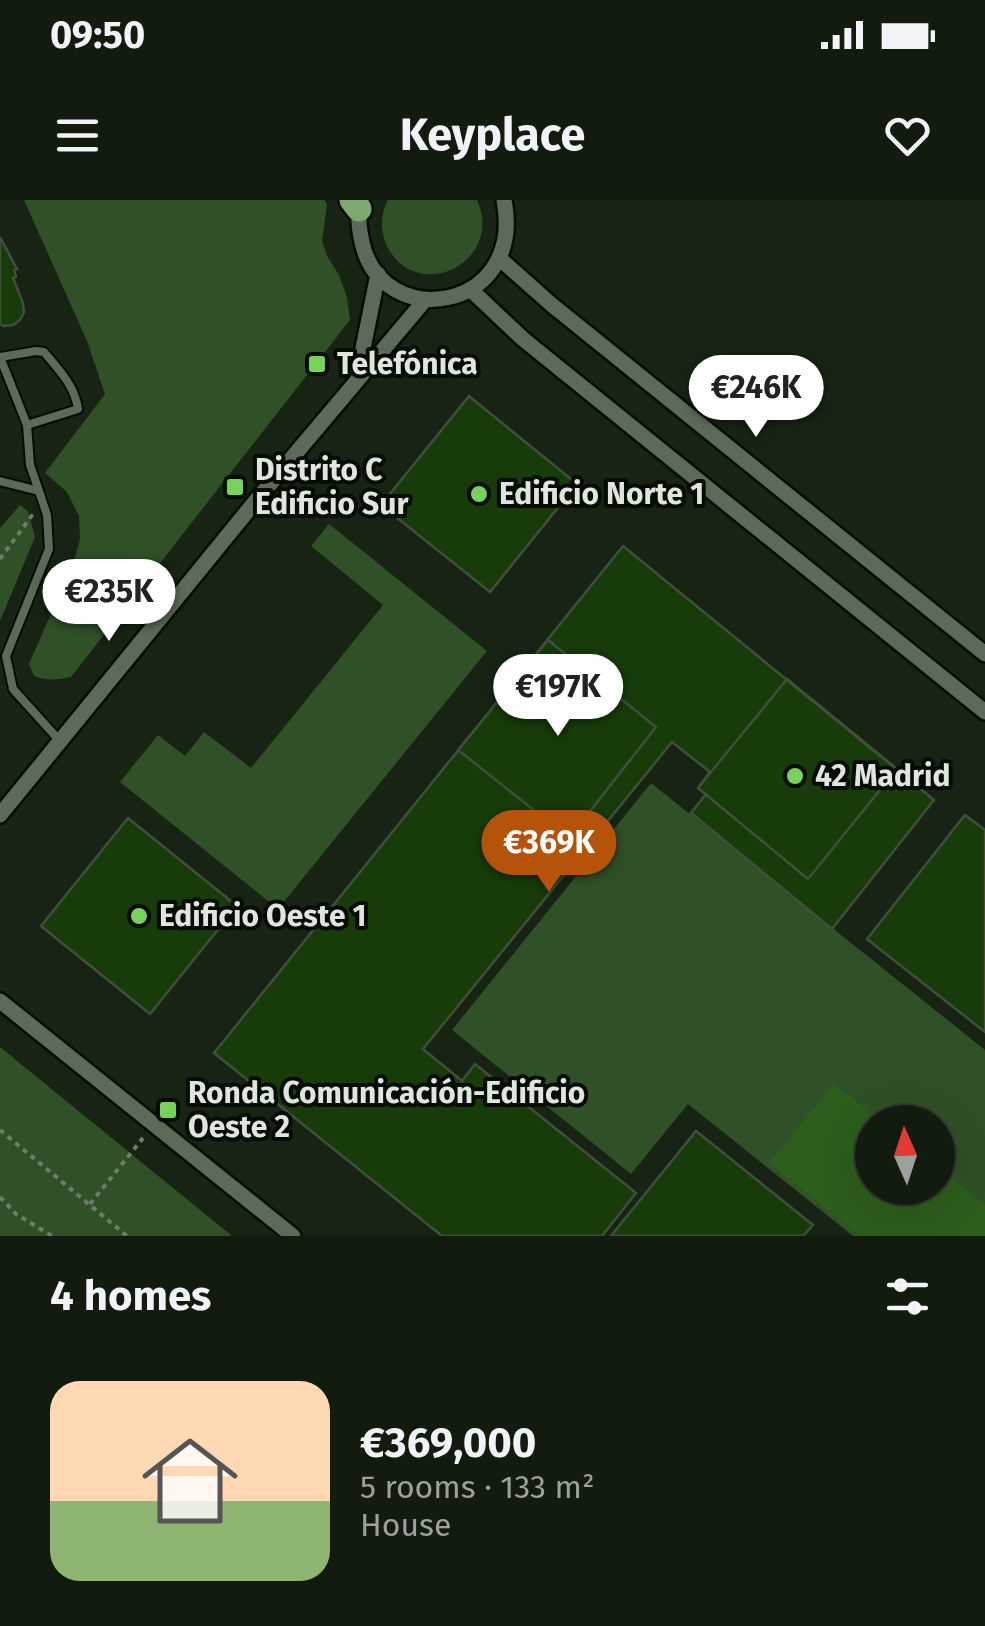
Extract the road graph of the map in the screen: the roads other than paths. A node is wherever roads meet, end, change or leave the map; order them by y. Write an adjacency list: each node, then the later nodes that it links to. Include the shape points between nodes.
1 (504, 200): 3 (street, via 508,223)
2 (358, 203): 4 (street, via 364,254)
3 (500, 259): 5 (street); 12 (street)
4 (378, 274): 6 (street, via 398,291); 8 (street)
5 (470, 289): 6 (street); 13 (street, via 538,352)
6 (425, 300): 8 (street)
7 (0, 357): 9 (lane); 9 (lane, via 44,352 79,404 74,412)
8 (356, 384): 14 (street)
9 (27, 426): 11 (lane)
10 (0, 481): 11 (lane)
11 (39, 490): 14 (lane, via 49,549 6,656 13,688)
12 (985, 654)
13 (985, 712)
14 (60, 740): 15 (street)
15 (0, 815)
16 (0, 1000): 17 (street)
17 (293, 1236)

